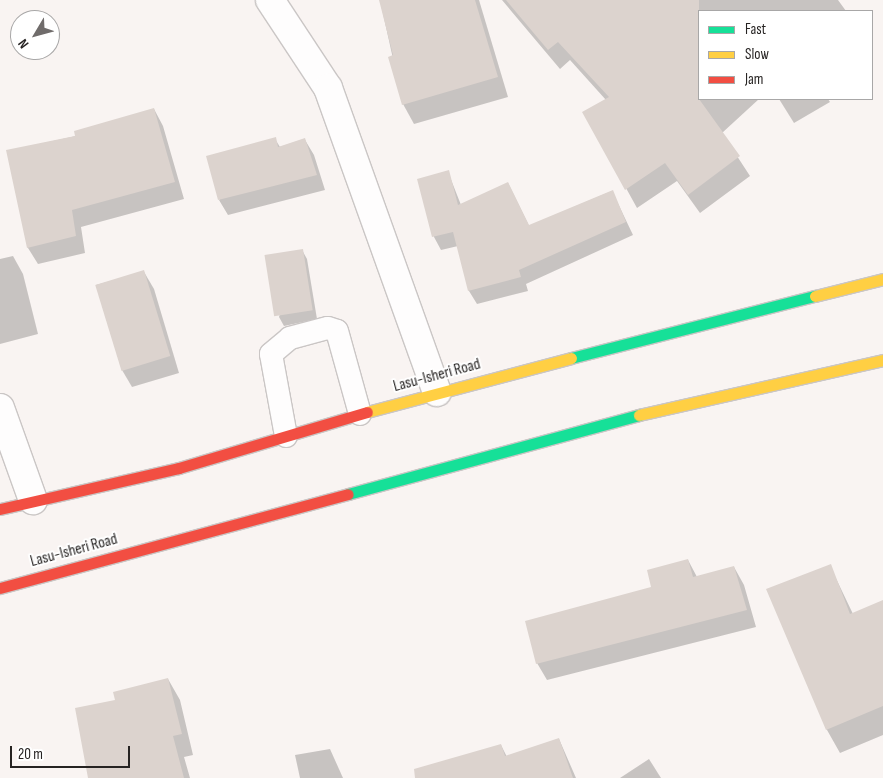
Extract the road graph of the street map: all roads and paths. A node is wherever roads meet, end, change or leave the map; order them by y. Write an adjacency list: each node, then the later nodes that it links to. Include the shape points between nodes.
1 (270, 0): 4 (street, via 328,88)
2 (883, 279): 4 (main road, Lasu-Isheri Road)
3 (883, 360): 10 (main road, Lasu-Isheri Road, via 651,412)
4 (437, 392): 6 (main road, Lasu-Isheri Road)
5 (0, 408): 8 (street)
6 (360, 414): 7 (main road, Lasu-Isheri Road); 7 (lane, via 337,331 328,328 290,338 271,354)
7 (286, 436): 8 (main road, Lasu-Isheri Road, via 179,468)
8 (33, 500): 9 (main road, Lasu-Isheri Road)
9 (0, 509)
10 (0, 588)

